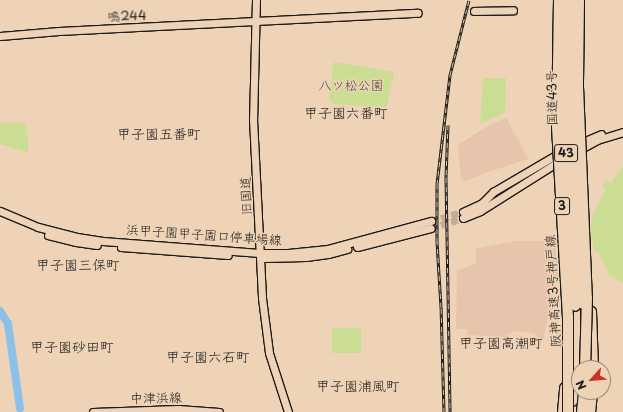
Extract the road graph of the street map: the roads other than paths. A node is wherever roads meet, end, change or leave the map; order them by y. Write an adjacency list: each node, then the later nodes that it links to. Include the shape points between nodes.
1 (256, 0): 10 (street, 旧国道)
2 (555, 0): 13 (highway)
3 (559, 0): 35 (highway, 阪神高速3号神戸線 / 3, bridge, via 557,127 568,317)
4 (566, 0): 25 (highway, 国道43号 / 43, bridge, via 564,111)
5 (573, 0): 25 (highway, 国道43号 / 43, bridge, via 573,153)
6 (580, 0): 12 (highway); 27 (highway, 3, bridge, via 578,94 587,298)
7 (513, 10): 8 (street)
8 (474, 11)
9 (418, 14): 10 (street, 鳴244)
10 (255, 21): 11 (street, 鳴244); 22 (street, 旧国道, via 254,118)
11 (0, 36)
12 (580, 82): 13 (street); 16 (highway)
13 (553, 83): 17 (highway)
14 (623, 127): 16 (street)
15 (623, 132): 16 (street)
16 (581, 145): 17 (street); 23 (highway)
17 (555, 160): 19 (street, via 480,211); 24 (highway)
18 (0, 211): 22 (street, 浜甲子園甲子園口停車場線, via 38,227 77,237)
19 (463, 215)
20 (0, 217): 22 (street, 浜甲子園甲子園口停車場線, via 36,232 76,242)
21 (431, 225): 22 (street, 浜甲子園甲子園口停車場線, via 328,254 288,258)
22 (260, 255): 33 (street, 旧国道, via 269,353)
23 (588, 281): 24 (street); 28 (highway)
24 (563, 282): 34 (highway, via 566,361)
25 (578, 305): 26 (highway, 国道43号 / 43); 35 (highway, 国道43号 / 43)
26 (583, 360)
27 (584, 360)
28 (593, 360)
29 (582, 400): 36 (highway)
30 (591, 400): 37 (highway)
31 (93, 412): 32 (street, 中津浜線, via 152,409)
32 (219, 412)
33 (288, 412)
34 (562, 412)
35 (569, 412)
36 (581, 412)
37 (590, 412)

